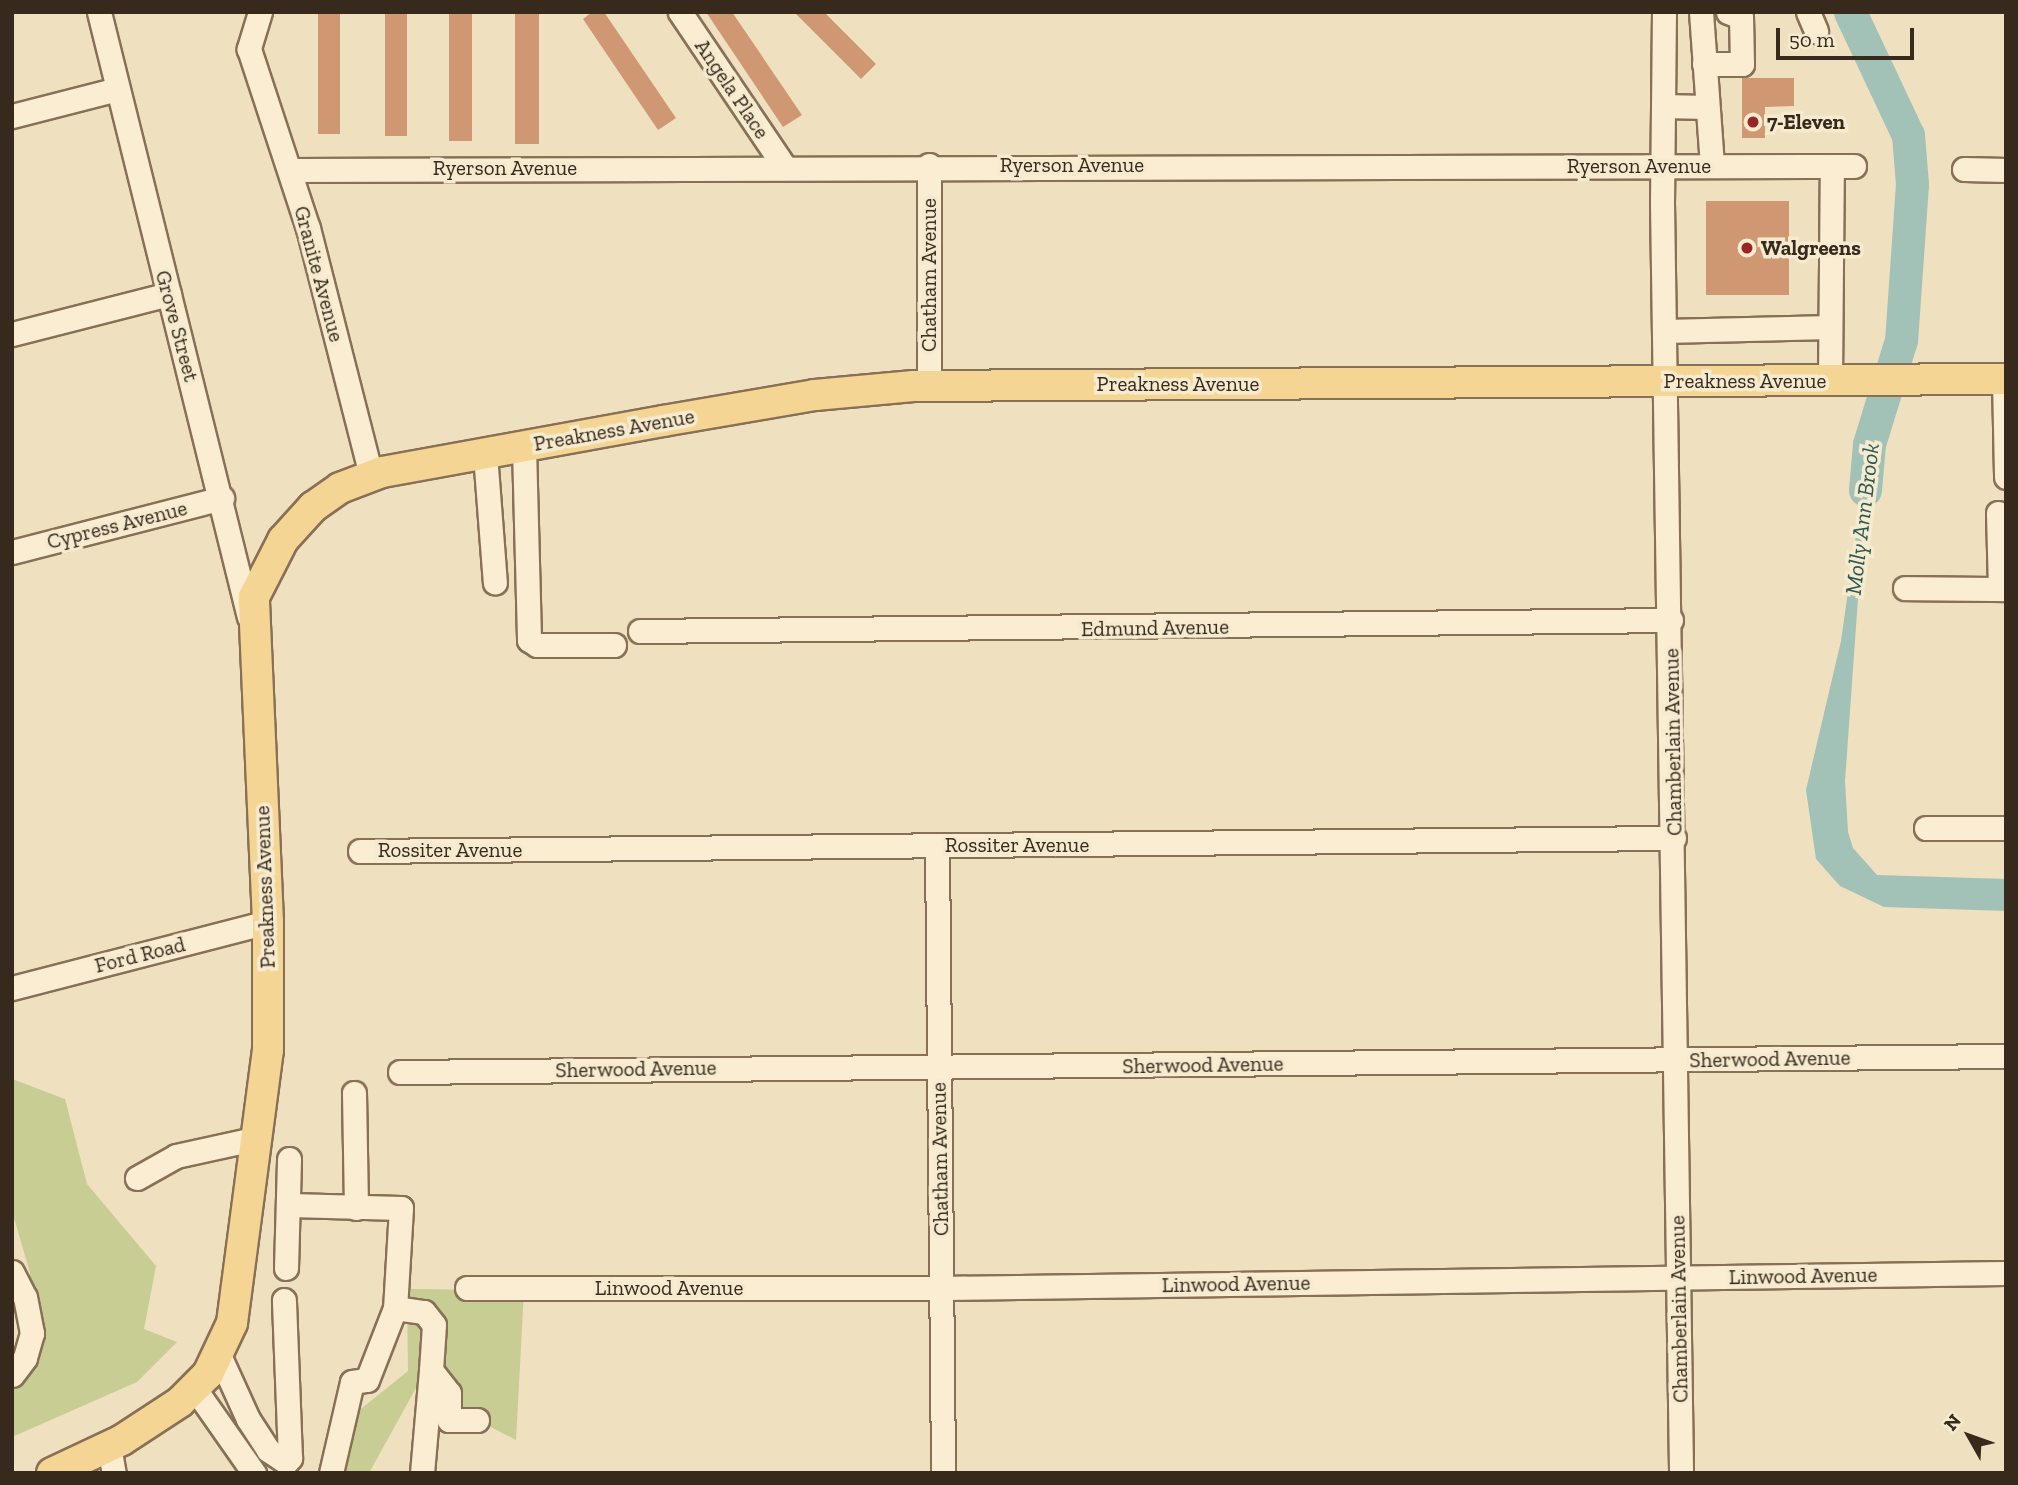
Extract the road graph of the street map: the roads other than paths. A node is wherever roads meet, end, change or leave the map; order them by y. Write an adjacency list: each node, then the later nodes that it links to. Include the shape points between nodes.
1 (99, 12): 8 (street, Grove Street)
2 (260, 12): 16 (street, Granite Avenue, via 250,49)
3 (680, 12): 13 (street, Angela Place)
4 (1664, 12): 9 (street, Chamberlain Avenue)
5 (1701, 12): 7 (street)
6 (1728, 12): 7 (street, via 1741,17 1741,64)
7 (1704, 64): 10 (street)
8 (117, 89): 11 (street); 19 (street, Grove Street)
9 (1663, 106): 10 (street); 14 (street, Chamberlain Avenue)
10 (1707, 107): 15 (street)
11 (12, 116)
12 (929, 165): 13 (street, Ryerson Avenue); 14 (street, Ryerson Avenue); 26 (street, Chatham Avenue)
13 (784, 166): 16 (street, Ryerson Avenue)
14 (1663, 166): 15 (street, Ryerson Avenue); 21 (street, Chamberlain Avenue)
15 (1712, 166): 20 (street, Ryerson Avenue, via 1843,166)
16 (290, 170): 29 (street, Granite Avenue)
17 (1964, 170): 18 (street)
18 (2006, 170)
19 (169, 294): 22 (street); 31 (street, Grove Street)
20 (1830, 327): 21 (street); 24 (street)
21 (1665, 331): 25 (street, Chamberlain Avenue)
22 (12, 334)
23 (2005, 379): 24 (main road, Preakness Avenue); 30 (street)
24 (1830, 380): 25 (main road, Preakness Avenue)
25 (1666, 381): 26 (main road, Preakness Avenue); 37 (street, Chamberlain Avenue)
26 (929, 386): 27 (main road, Preakness Avenue, via 815,396)
27 (524, 447): 28 (main road, Preakness Avenue); 40 (street, via 529,640 537,645)
28 (485, 454): 29 (main road, Preakness Avenue); 34 (street)
29 (371, 475): 39 (main road, Preakness Avenue, via 313,507 283,540 254,597)
30 (2006, 477)
31 (222, 498): 33 (street, Cypress Avenue); 39 (street, Grove Street)
32 (1998, 513): 36 (street)
33 (12, 552)
34 (495, 583)
35 (1905, 588): 36 (street)
36 (2003, 589)
37 (1671, 620): 38 (street, Edmund Avenue); 43 (street, Chamberlain Avenue)
38 (640, 631)
39 (254, 641): 46 (main road, Preakness Avenue)
40 (614, 645)
41 (1926, 828): 42 (street)
42 (2006, 828)
43 (1674, 838): 44 (street, Rossiter Avenue); 49 (street, Chamberlain Avenue)
44 (937, 846): 45 (street, Rossiter Avenue); 50 (street, Chatham Avenue)
45 (360, 851)
46 (268, 922): 47 (street, Ford Road); 53 (main road, Preakness Avenue, via 268,1050)
47 (12, 988)
48 (2006, 1056): 49 (street, Sherwood Avenue)
49 (1677, 1060): 50 (street, Sherwood Avenue); 61 (street, Chamberlain Avenue)
50 (939, 1068): 51 (street, Sherwood Avenue); 63 (street, Chatham Avenue)
51 (400, 1072)
52 (354, 1093): 57 (street)
53 (258, 1138): 55 (street, via 176,1156); 66 (main road, Preakness Avenue, via 232,1323)
54 (289, 1159): 56 (street)
55 (137, 1178)
56 (290, 1205): 57 (street); 58 (street)
57 (356, 1208): 65 (street, via 401,1208)
58 (286, 1268)
59 (12, 1272): 68 (street, via 25,1297 32,1333 25,1358)
60 (2006, 1273): 61 (street, Linwood Avenue)
61 (1679, 1277): 63 (street, Linwood Avenue); 77 (street, Chamberlain Avenue)
62 (467, 1288): 63 (street, Linwood Avenue)
63 (941, 1288): 76 (street, Chatham Avenue)
64 (284, 1300): 66 (street, via 290,1458 286,1462 268,1450 248,1419)
65 (395, 1308): 67 (street, via 424,1312 434,1325); 74 (street, via 368,1380 352,1382)
66 (219, 1355): 69 (main road, Preakness Avenue)
67 (431, 1370): 70 (street, via 449,1393 449,1420); 75 (street)
68 (12, 1375)
69 (195, 1389): 71 (main road, Preakness Avenue); 73 (street)
70 (477, 1420)
71 (112, 1459): 72 (main road, Preakness Avenue)
72 (52, 1473)
73 (254, 1473)
74 (331, 1473)
75 (422, 1473)
76 (943, 1473)
77 (1681, 1473)

